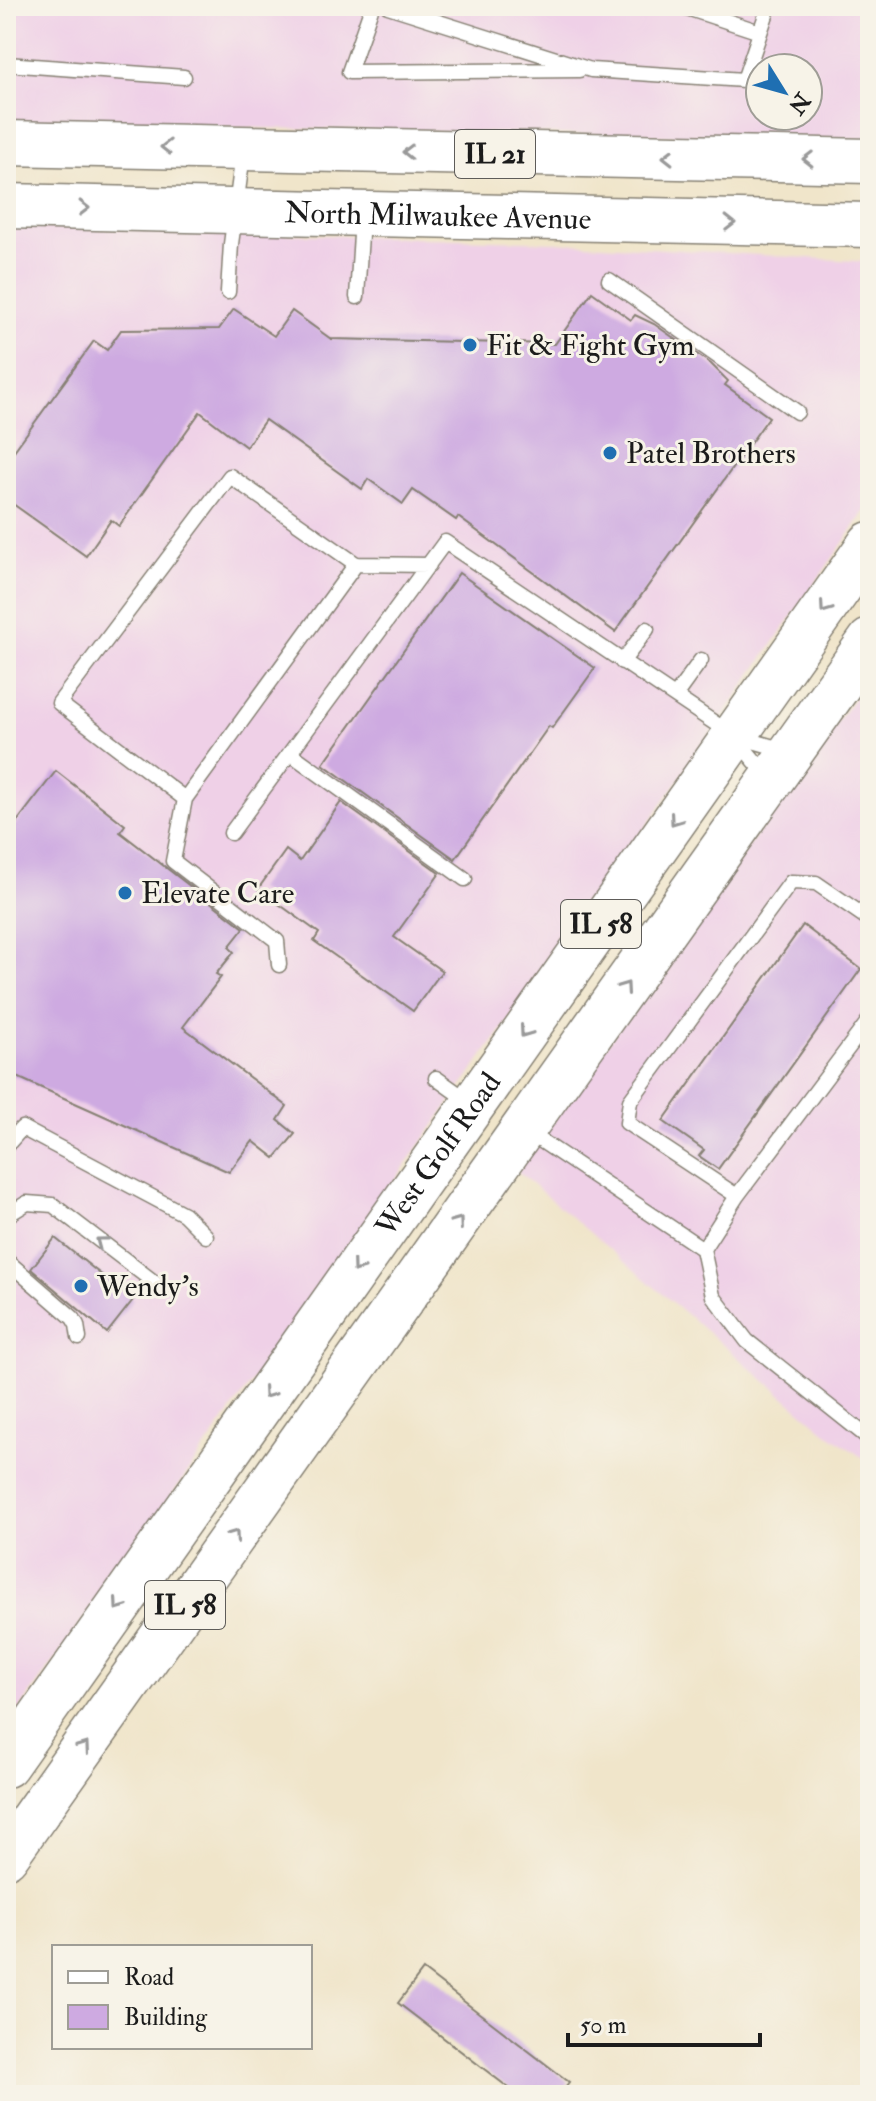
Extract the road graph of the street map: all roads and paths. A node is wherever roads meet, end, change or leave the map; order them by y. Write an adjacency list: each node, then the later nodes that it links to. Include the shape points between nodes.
1 (372, 6): 7 (lane, via 349,72)
2 (388, 6): 7 (lane)
3 (681, 6): 5 (lane)
4 (769, 6): 5 (lane)
5 (760, 32): 7 (lane, via 744,80)
6 (6, 64): 8 (lane)
7 (591, 70)
8 (184, 77)
9 (6, 143): 10 (main road, North Milwaukee Avenue / IL 21, one-way to 9)
10 (244, 148): 11 (main road, North Milwaukee Avenue / IL 21, one-way to 10); 13 (lane)
11 (870, 161)
12 (6, 206): 13 (main road, North Milwaukee Avenue / IL 21, one-way to 13)
13 (236, 212): 14 (main road, North Milwaukee Avenue / IL 21); 17 (lane)
14 (362, 215): 15 (main road, North Milwaukee Avenue / IL 21, one-way to 15); 18 (lane)
15 (870, 225)
16 (609, 280): 19 (lane)
17 (228, 292)
18 (357, 297)
19 (797, 412)
20 (870, 544): 28 (main road, West Golf Road / IL 58, one-way to 28)
21 (356, 564): 22 (lane); 31 (lane); 31 (lane, via 230,476 59,703)
22 (429, 565): 26 (lane, via 445,542); 29 (lane)
23 (647, 629): 26 (lane)
24 (870, 641): 30 (main road, West Golf Road / IL 58)
25 (701, 660): 27 (lane)
26 (622, 662): 27 (lane)
27 (675, 696): 28 (lane)
28 (734, 736): 30 (lane); 30 (lane); 38 (main road, West Golf Road / IL 58, one-way to 38)
29 (290, 753): 32 (lane); 33 (lane)
30 (781, 766): 39 (main road, West Golf Road / IL 58, one-way to 30)
31 (185, 799): 35 (lane, via 173,861 277,941)
32 (231, 833)
33 (465, 879)
34 (870, 920): 41 (lane, via 816,883 791,882 630,1101 627,1123)
35 (279, 965)
36 (870, 1019): 41 (lane)
37 (436, 1078): 38 (lane)
38 (473, 1105): 49 (main road, West Golf Road / IL 58, one-way to 49)
39 (524, 1129): 44 (lane); 49 (main road, West Golf Road / IL 58, one-way to 39)
40 (7, 1144): 43 (lane, via 22,1128 184,1214)
41 (737, 1196): 44 (lane)
42 (6, 1216): 46 (lane, one-way to 42, via 53,1205 27,1203)
43 (206, 1236)
44 (703, 1249): 48 (lane, via 713,1296 747,1341)
45 (6, 1260): 47 (lane, via 73,1318)
46 (163, 1289)
47 (79, 1338)
48 (870, 1439)
49 (21, 1763): 50 (main road, West Golf Road / IL 58)
50 (6, 1856)

